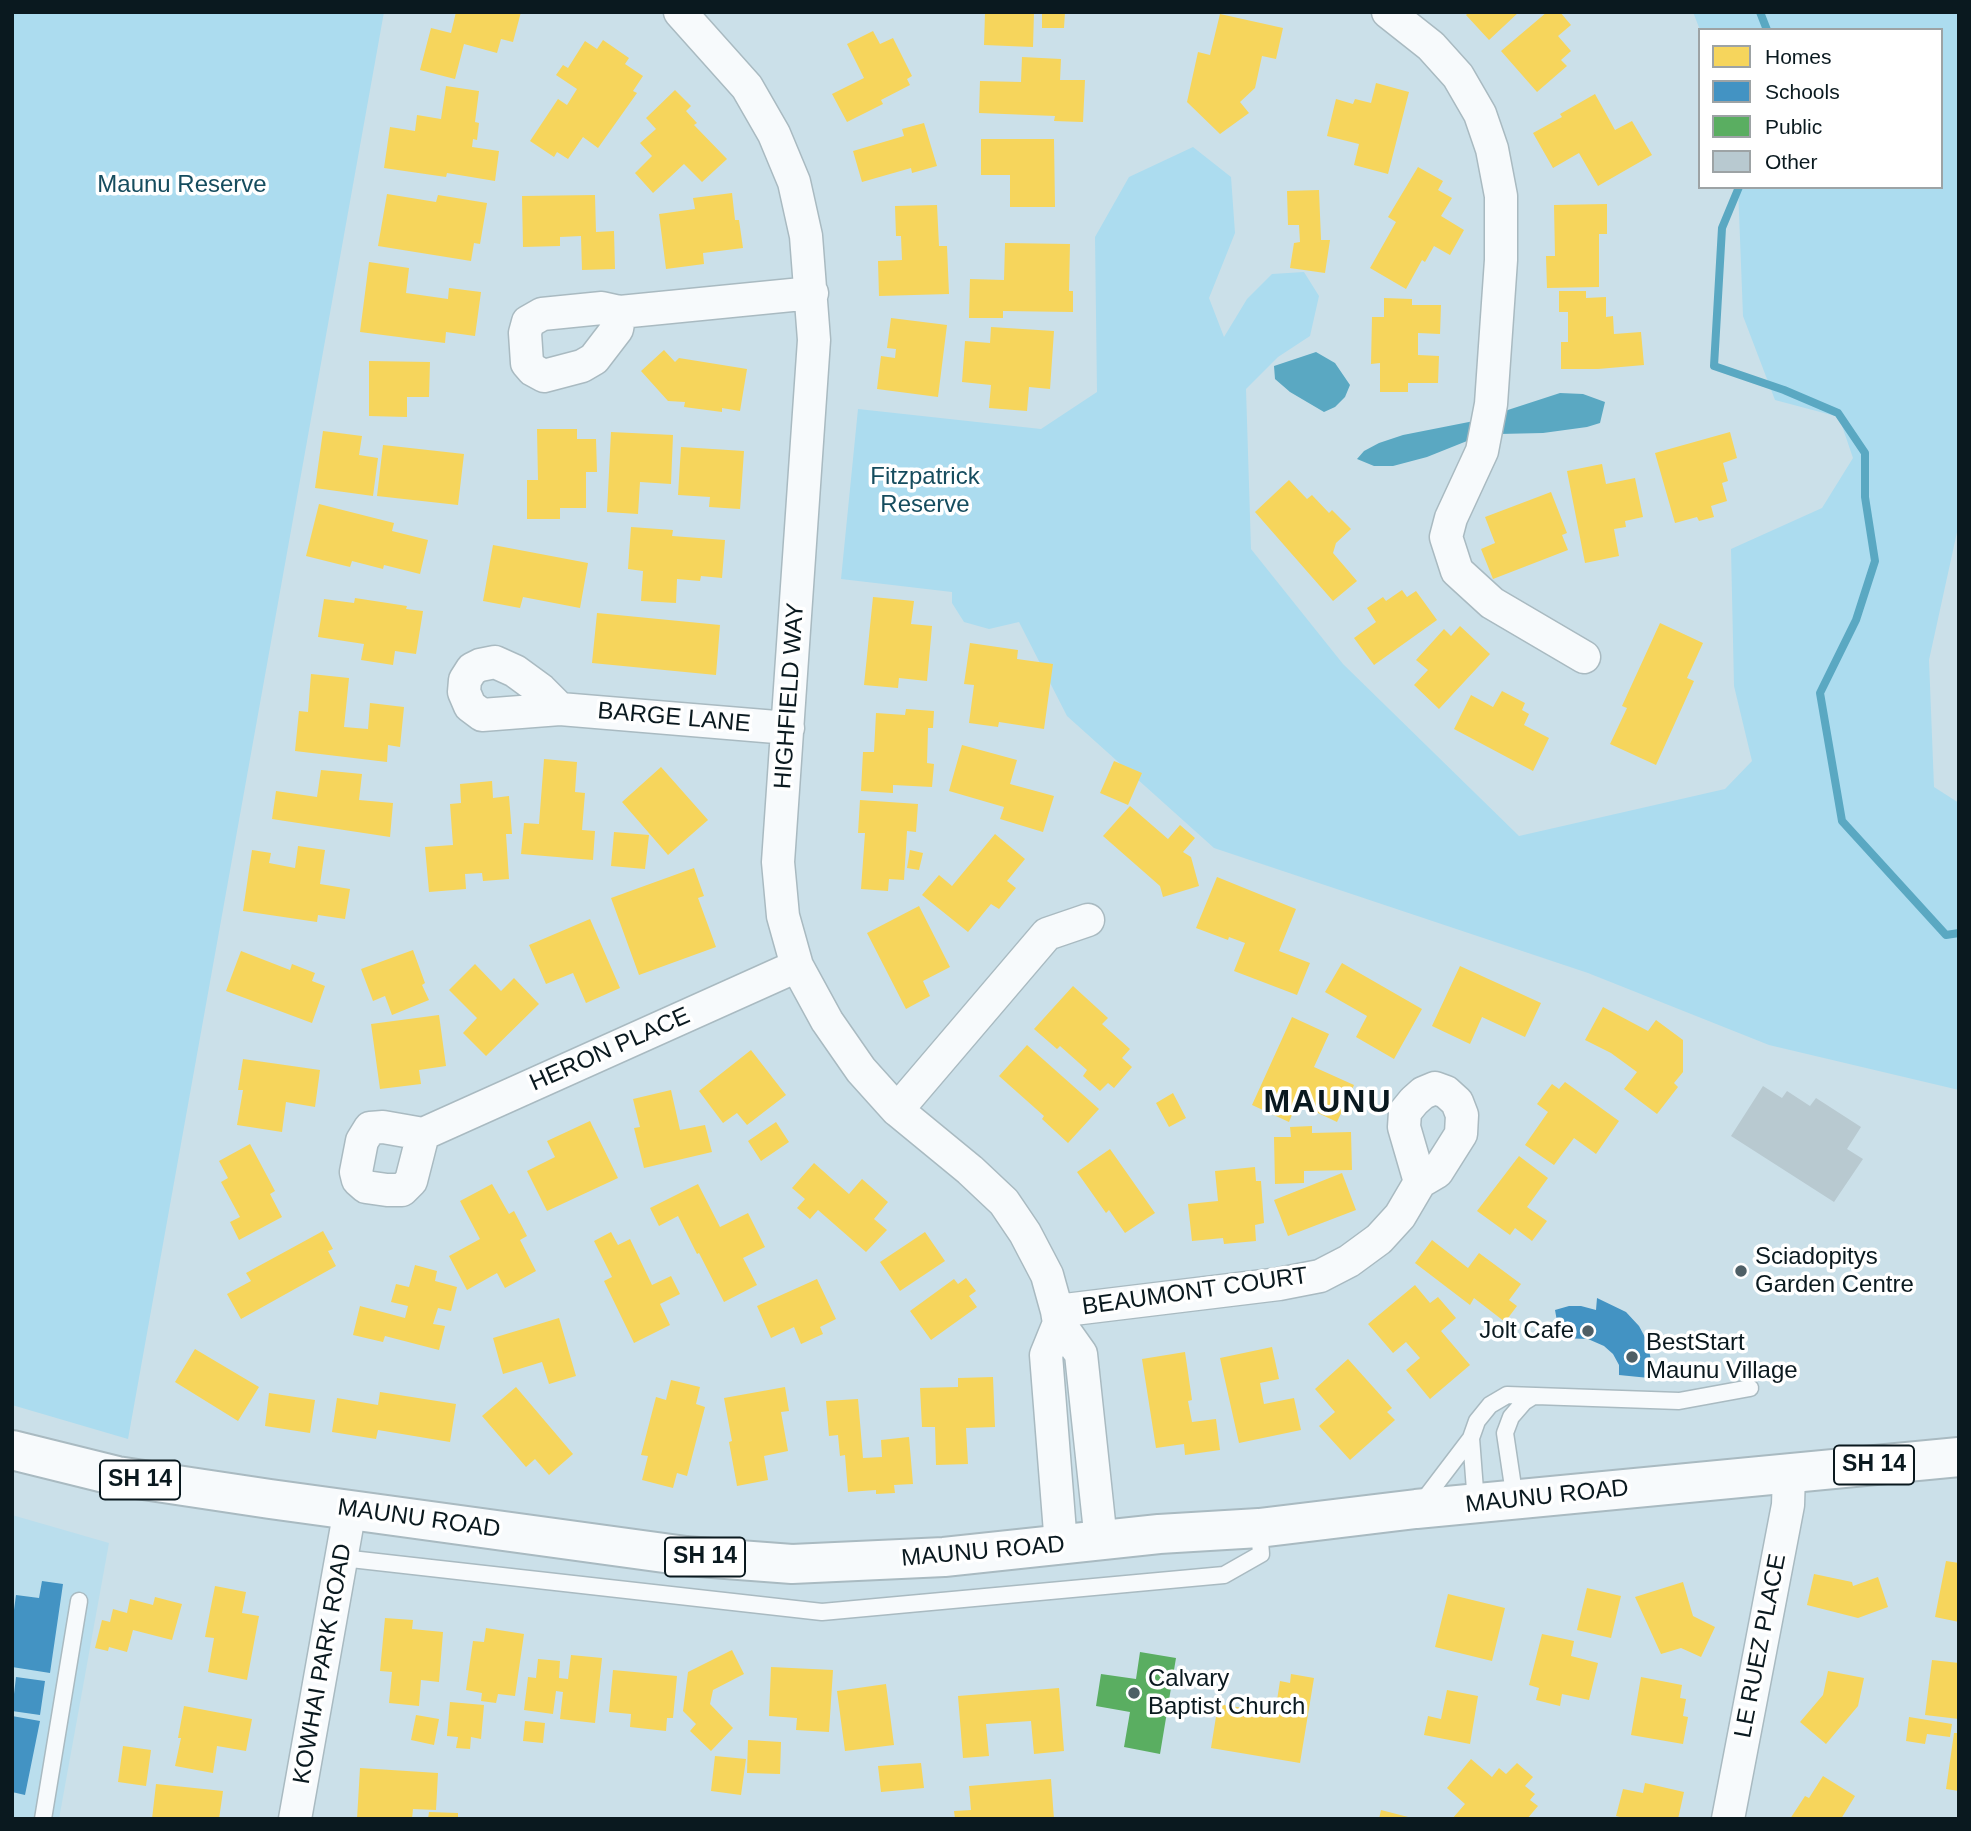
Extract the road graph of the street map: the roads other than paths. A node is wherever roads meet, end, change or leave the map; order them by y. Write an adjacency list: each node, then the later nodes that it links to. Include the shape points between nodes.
1 (680, 12): 3 (street, HIGHFIELD WAY, via 747,87 774,134 794,182)
2 (1388, 12): 5 (street, via 1431,46 1458,76 1480,114 1501,196 1501,260 1489,411 1482,451 1446,537 1457,571 1492,603)
3 (812, 293): 4 (street); 7 (street, HIGHFIELD WAY, via 814,340)
4 (620, 312)
5 (1584, 657)
6 (560, 709): 7 (street, BARGE LANE)
7 (788, 728): 9 (street, HIGHFIELD WAY, via 778,862 783,915)
8 (1088, 920): 10 (street, via 1047,934)
9 (797, 966): 10 (street, HIGHFIELD WAY, via 854,1060); 11 (street, HERON PLACE)
10 (897, 1110): 13 (street, HIGHFIELD WAY, via 1004,1202 1047,1275)
11 (423, 1133)
12 (1420, 1182): 13 (street, BEAUMONT COURT, via 1400,1216 1378,1239 1320,1276)
13 (1058, 1317): 25 (street, HIGHFIELD WAY, via 1081,1354); 26 (street, via 1046,1355)
14 (1751, 1388): 15 (lane, via 1679,1401)
15 (1532, 1396): 16 (lane, via 1507,1395 1490,1405 1476,1421); 20 (lane, via 1511,1418 1506,1433)
16 (1471, 1438): 21 (lane); 23 (lane)
17 (12, 1450): 22 (main road, MAUNU ROAD / SH 14, via 117,1476)
18 (1959, 1457): 19 (main road, MAUNU ROAD / SH 14)
19 (1789, 1473): 20 (main road, MAUNU ROAD / SH 14); 31 (street, LE RUEZ PLACE, via 1788,1505)
20 (1515, 1500): 21 (main road, MAUNU ROAD / SH 14)
21 (1476, 1504): 23 (main road, MAUNU ROAD / SH 14)
22 (350, 1509): 26 (main road, MAUNU ROAD / SH 14, via 687,1556 792,1564 944,1557); 27 (street, KOWHAI PARK ROAD)
23 (1416, 1509): 24 (main road, MAUNU ROAD / SH 14)
24 (1259, 1528): 25 (main road, MAUNU ROAD / SH 14); 27 (lane, via 1261,1554 1224,1575 822,1612)
25 (1101, 1541): 26 (main road, MAUNU ROAD / SH 14)
26 (1061, 1545)
27 (342, 1558): 30 (street, KOWHAI PARK ROAD)
28 (79, 1601): 29 (lane)
29 (43, 1819)
30 (295, 1819)
31 (1728, 1819)

